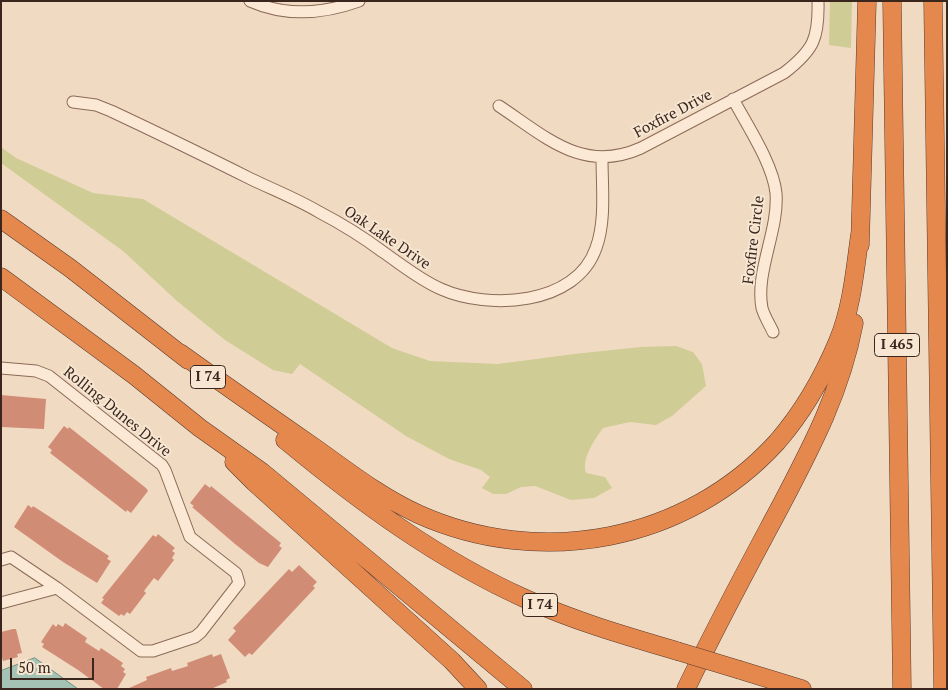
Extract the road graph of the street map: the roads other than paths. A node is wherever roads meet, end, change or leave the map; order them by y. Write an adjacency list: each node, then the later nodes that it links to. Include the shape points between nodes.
1 (250, 1): 2 (street, via 278,10 310,12)
2 (360, 1)
3 (818, 1): 7 (street, Foxfire Drive, via 817,30 801,58 784,73)
4 (866, 1): 14 (highway)
5 (892, 1): 27 (highway, I 465)
6 (934, 1): 10 (highway, I 465)
7 (733, 99): 11 (street, Foxfire Drive, via 634,152); 16 (street, Foxfire Circle, via 767,163 775,189 775,210 762,283 762,308)
8 (73, 102): 11 (street, Oak Lake Drive, via 111,111 314,209 359,235 430,284 474,299 505,300 543,295 579,275 594,253 599,238)
9 (499, 106): 11 (street, Foxfire Drive, via 562,147)
10 (934, 122): 12 (highway); 28 (highway, I 465)
11 (602, 158)
12 (947, 212)
13 (1, 219): 17 (highway, I 74)
14 (860, 234): 17 (highway, via 849,307 839,338 804,408 777,442 741,475 706,500 660,521 604,538 520,541 463,530 418,514 367,486); 25 (highway, via 861,274 857,309 841,377 810,450)
15 (1, 277): 19 (highway)
16 (773, 332)
17 (180, 354): 26 (highway, I 74, bridge, via 378,513 491,582 551,610 623,636)
18 (1, 368): 21 (street, Rolling Dunes Drive, via 36,371 49,376 162,465 186,531 236,573 239,582 195,637 153,652 141,651)
19 (200, 428): 23 (highway, via 254,482 452,661); 24 (highway, via 262,472)
20 (1, 560): 21 (street, via 11,558)
21 (56, 588): 22 (street)
22 (1, 603)
23 (478, 689)
24 (523, 689)
25 (686, 689)
26 (802, 689)
27 (902, 689)
28 (943, 689)

